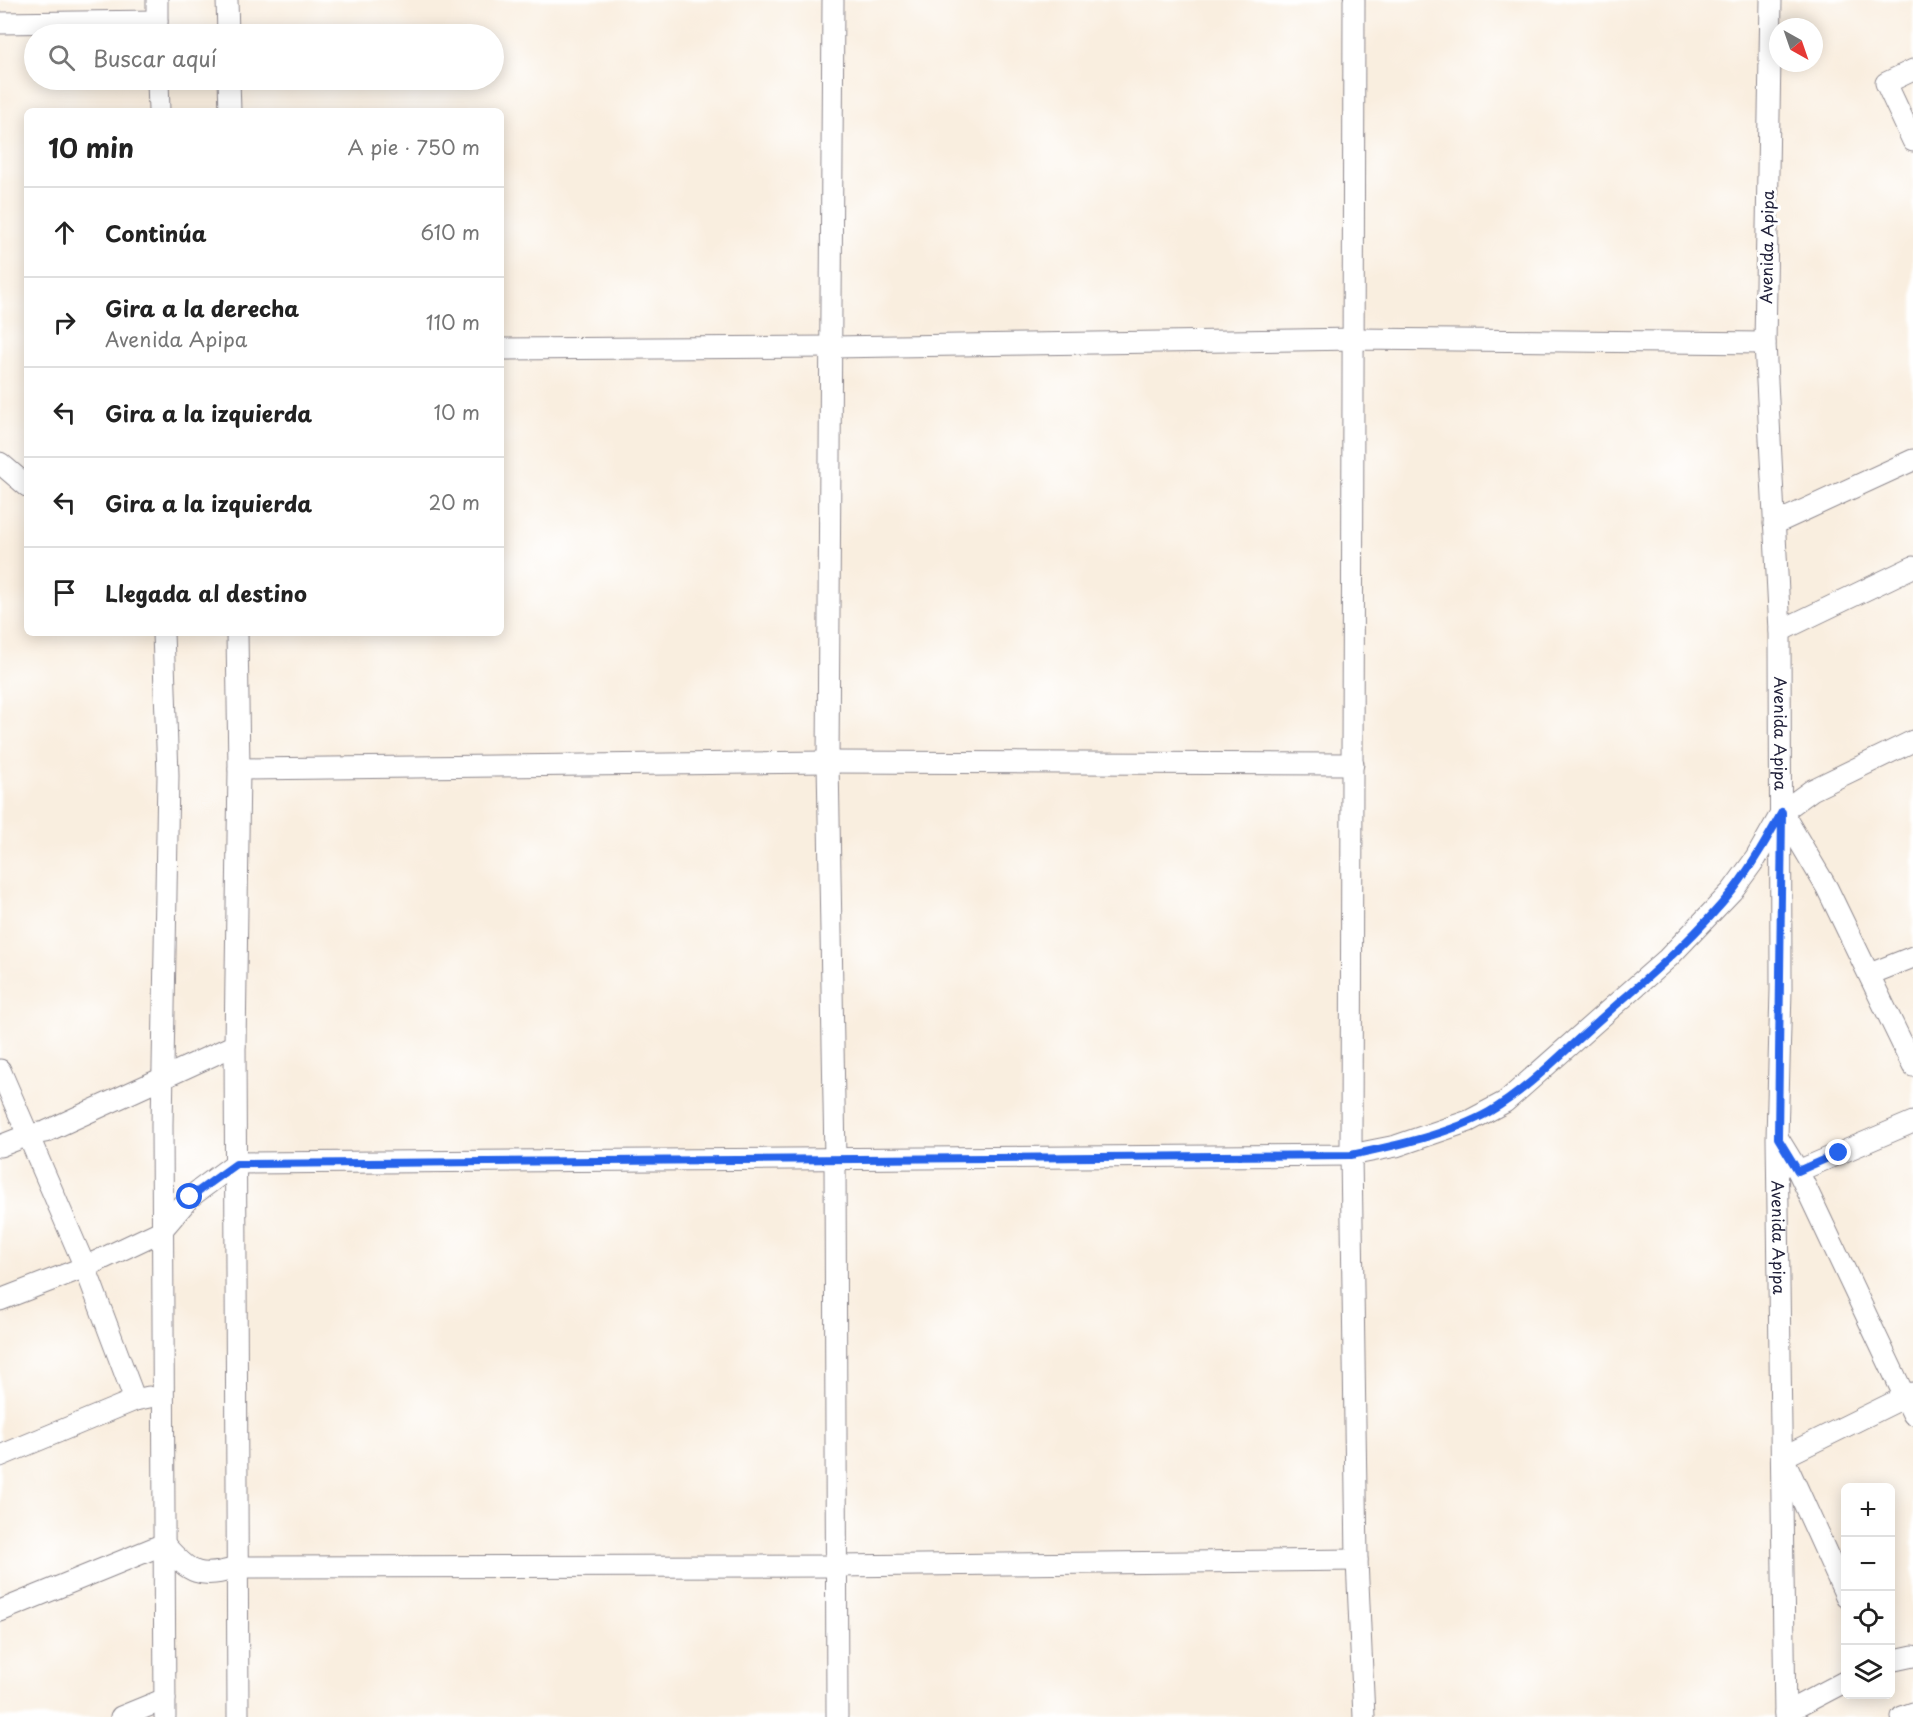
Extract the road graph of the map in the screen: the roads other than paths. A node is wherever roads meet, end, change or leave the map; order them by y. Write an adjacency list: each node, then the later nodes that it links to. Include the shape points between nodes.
1 (226, 0): 7 (street)
2 (833, 0): 16 (street)
3 (1354, 0): 14 (street)
4 (1771, 0): 15 (street, Avenida Apipa)
5 (157, 18): 6 (street)
6 (0, 23)
7 (227, 24)
8 (1913, 70): 13 (street, via 1886,83)
9 (158, 90): 11 (street)
10 (229, 90): 12 (street)
11 (159, 108)
12 (230, 108)
13 (1913, 141)
14 (1355, 339): 15 (street); 16 (street); 28 (street)
15 (1766, 343): 21 (street, Avenida Apipa)
16 (832, 347): 17 (street); 27 (street)
17 (504, 349)
18 (1913, 460): 21 (street)
19 (0, 463): 20 (street)
20 (24, 483)
21 (1774, 524): 23 (street, Avenida Apipa)
22 (1913, 567): 23 (street)
23 (1780, 631): 30 (street, Avenida Apipa)
24 (163, 636): 36 (street, via 168,774)
25 (237, 636): 29 (street)
26 (1913, 741): 30 (street, via 1820,786)
27 (828, 762): 28 (street); 29 (street); 42 (street)
28 (1353, 764): 41 (street)
29 (239, 769): 33 (street)
30 (1782, 812): 32 (street, via 1827,888); 39 (street, Avenida Apipa); 41 (street, via 1732,891 1668,958 1523,1088 1469,1122 1396,1146)
31 (1913, 957): 32 (street)
32 (1870, 974): 34 (street)
33 (235, 1045): 36 (street); 43 (street)
34 (1913, 1066)
35 (0, 1070): 38 (street)
36 (162, 1078): 38 (street, via 45,1132); 45 (street)
37 (1913, 1122): 44 (street)
38 (28, 1134): 40 (street); 46 (street)
39 (1778, 1138): 44 (street); 52 (street, Avenida Apipa)
40 (0, 1146)
41 (1351, 1155): 42 (street); 54 (street)
42 (835, 1158): 43 (street); 55 (street)
43 (236, 1164): 45 (street, via 190,1197); 56 (street)
44 (1798, 1171): 50 (street)
45 (161, 1232): 46 (street); 48 (street)
46 (85, 1267): 47 (street); 49 (street)
47 (0, 1300)
48 (164, 1394): 49 (street); 53 (street)
49 (135, 1400): 51 (street)
50 (1910, 1401): 52 (street)
51 (0, 1456)
52 (1783, 1457): 57 (street); 64 (street, Avenida Apipa)
53 (164, 1544): 56 (street, via 183,1566 200,1573); 58 (street); 62 (street)
54 (1357, 1560): 55 (street); 68 (street)
55 (837, 1566): 56 (street); 67 (street)
56 (239, 1567): 66 (street)
57 (1843, 1591)
58 (0, 1611)
59 (1913, 1656): 60 (street)
60 (1895, 1659)
61 (1841, 1683): 64 (street)
62 (165, 1708): 65 (street)
63 (1913, 1713): 69 (street)
64 (1785, 1715)
65 (121, 1717)
66 (238, 1717)
67 (837, 1717)
68 (1364, 1717)
69 (1902, 1717)

